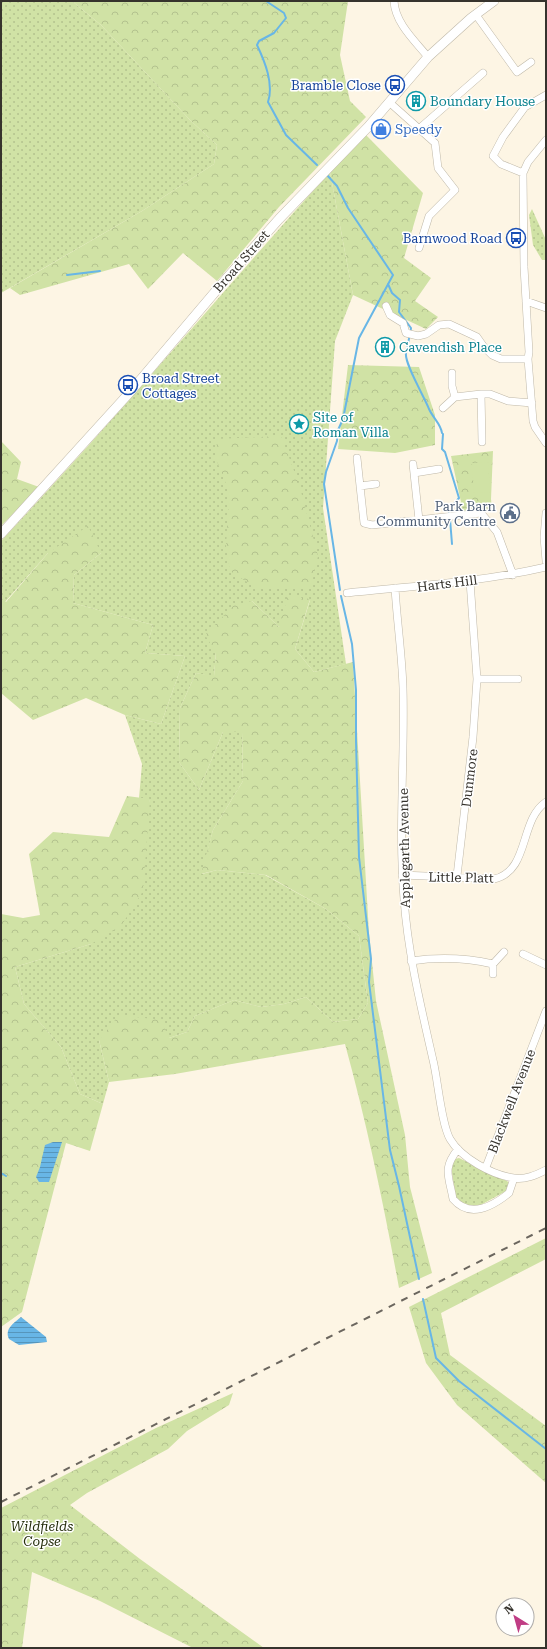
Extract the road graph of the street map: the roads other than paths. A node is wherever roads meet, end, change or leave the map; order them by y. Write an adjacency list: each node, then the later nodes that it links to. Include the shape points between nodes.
1 (394, 1): 4 (street, via 401,22)
2 (494, 1): 3 (street, Broad Street)
3 (476, 15): 4 (street, Broad Street); 5 (street, via 518,72)
4 (428, 57): 8 (street, Broad Street)
5 (531, 62)
6 (483, 73): 9 (street)
7 (546, 95): 11 (street, via 525,107 503,137 494,156 501,164)
8 (389, 102): 9 (street); 32 (street, Broad Street, via 273,225 131,391)
9 (420, 128): 12 (street, via 435,143 438,168 454,190 429,216)
10 (546, 140): 11 (street, via 528,162)
11 (523, 173): 13 (street)
12 (419, 248)
13 (526, 302): 15 (street); 16 (street)
14 (386, 306): 16 (street, via 390,315 403,323 406,332 418,336 439,325 449,324 478,337 492,355 501,359)
15 (546, 308)
16 (528, 360): 20 (street)
17 (452, 373): 19 (street)
18 (481, 394): 19 (street); 20 (street, via 490,394 508,401); 22 (street)
19 (455, 397): 21 (street)
20 (532, 403): 23 (street, via 535,427)
21 (443, 408)
22 (482, 442)
23 (546, 443)
24 (357, 458): 29 (street)
25 (413, 464): 27 (street)
26 (439, 469): 27 (street)
27 (414, 473): 31 (street)
28 (376, 484): 29 (street)
29 (360, 486): 31 (street, via 364,522 372,525)
30 (546, 513): 33 (street)
31 (419, 520): 35 (street, via 481,513 497,532)
32 (1, 534)
33 (546, 561)
34 (546, 567): 35 (street, Harts Hill)
35 (513, 575): 36 (street, Harts Hill)
36 (470, 580): 37 (street, Harts Hill); 40 (street, Dunmore)
37 (395, 588): 38 (street, Harts Hill); 42 (street, Applegarth Avenue, via 403,687)
38 (347, 593)
39 (520, 678): 40 (street)
40 (477, 680): 43 (street, Dunmore)
41 (546, 802): 43 (street, Little Platt, via 535,812 513,869 494,879)
42 (402, 875): 43 (street, Little Platt); 46 (street, Applegarth Avenue)
43 (457, 876)
44 (504, 952): 47 (street)
45 (523, 954): 48 (street)
46 (412, 961): 47 (street, via 429,958 472,959); 51 (street, Applegarth Avenue, via 446,1131)
47 (493, 964): 49 (street)
48 (546, 964)
49 (494, 974)
50 (546, 1011): 52 (street, Blackwell Avenue)
51 (458, 1149): 52 (street, Applegarth Avenue, via 465,1156); 54 (street, via 447,1167 456,1203 478,1210 509,1193)
52 (486, 1167): 54 (street, Applegarth Avenue)
53 (546, 1170): 54 (street, Applegarth Avenue, via 534,1176)
54 (514, 1178)

